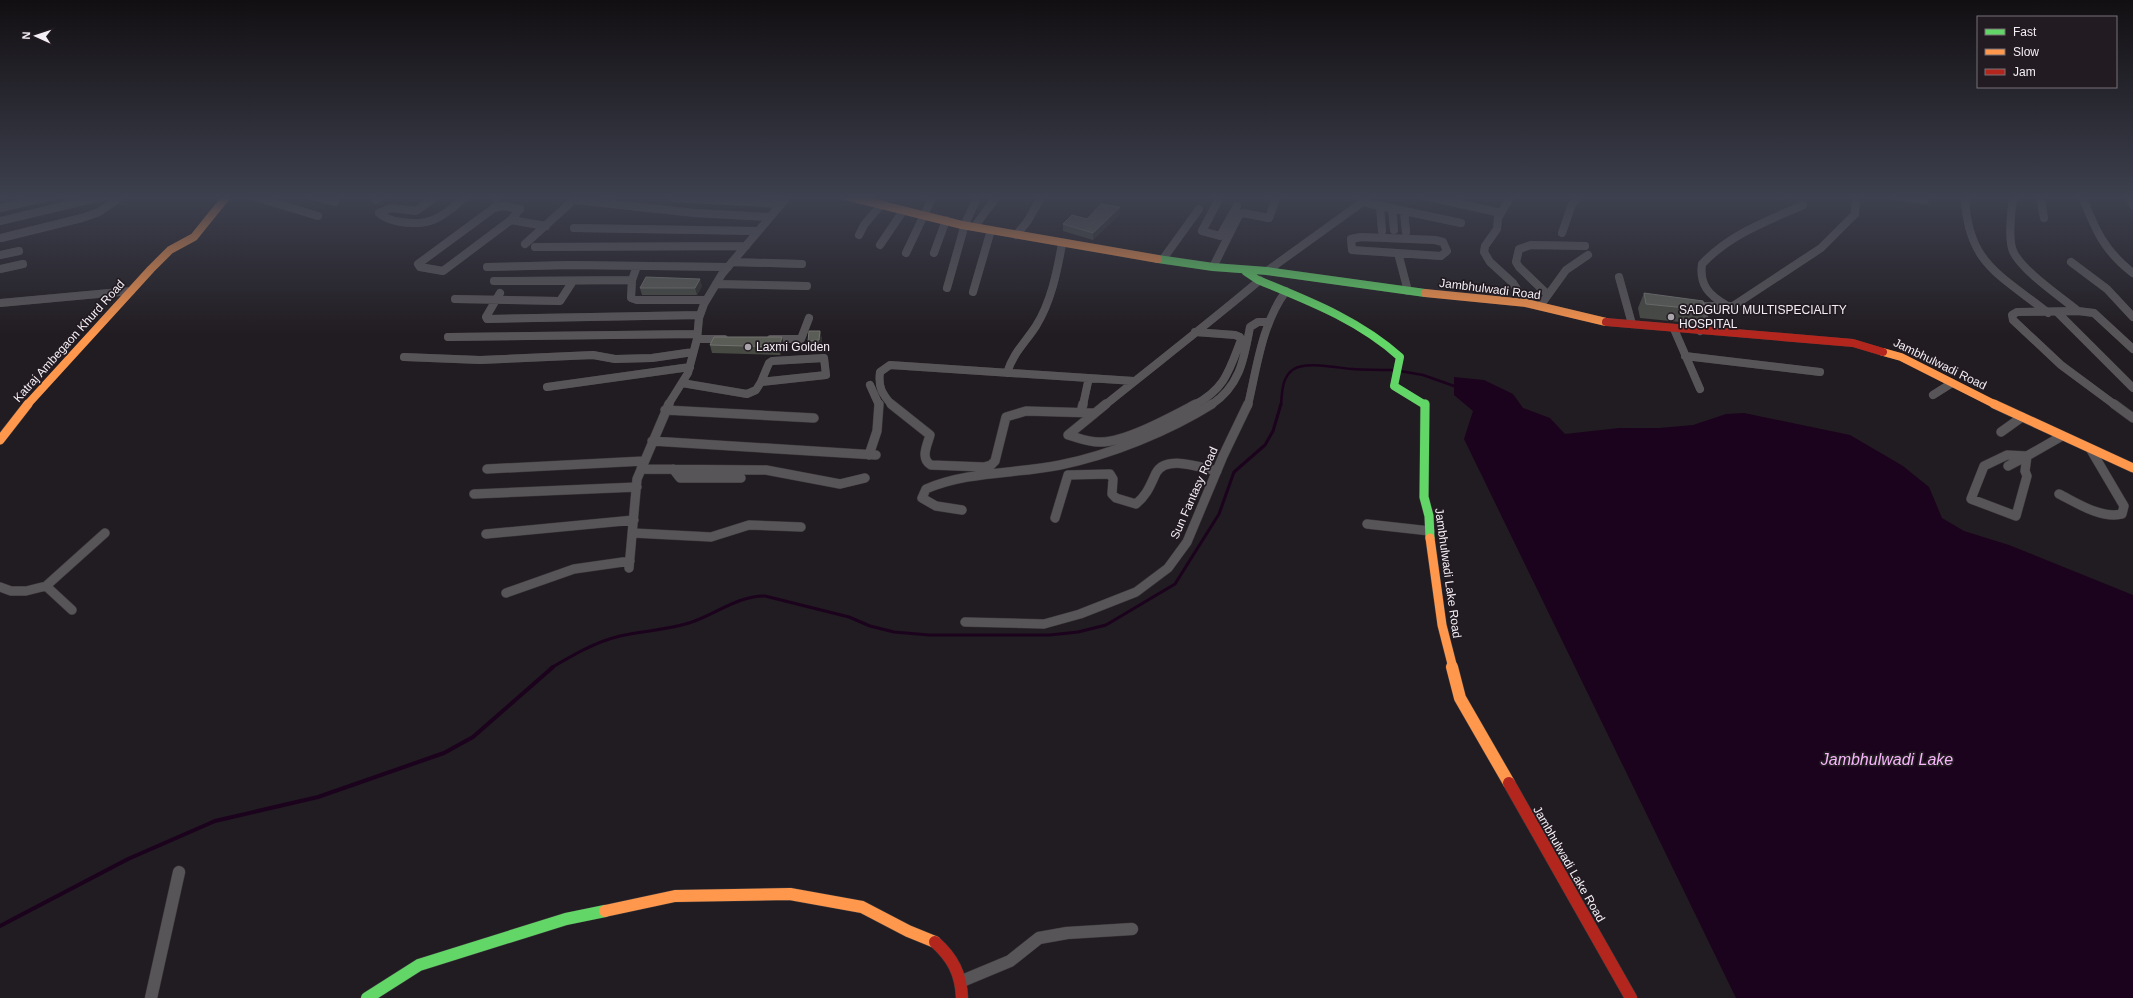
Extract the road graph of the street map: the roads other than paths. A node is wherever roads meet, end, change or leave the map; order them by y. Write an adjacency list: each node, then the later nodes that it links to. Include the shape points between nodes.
1 (184, 243): 55 (street, Katraj Ambegaon Khurd Road, via 170,250)
2 (447, 243): 3 (street, via 418,264 420,267 443,271)
3 (481, 243)
4 (749, 243): 23 (street)
5 (882, 243): 24 (street)
6 (911, 243): 28 (street)
7 (938, 243): 29 (street)
8 (960, 243): 52 (street)
9 (987, 243): 56 (street)
10 (1055, 243): 22 (street, Jambhulwadi Road)
11 (1175, 243): 33 (street)
12 (1222, 243): 40 (street)
13 (1305, 243): 43 (street)
14 (1351, 243): 30 (street, via 1354,251)
15 (1443, 243): 30 (street, via 1447,251 1441,256)
16 (1487, 243): 62 (street, via 1484,252 1490,262 1513,283)
17 (1727, 243): 64 (street, via 1702,264 1701,278 1704,288)
18 (1828, 243): 64 (street, via 1733,306)
19 (1974, 243): 67 (street, via 1981,257)
20 (2012, 243): 65 (street, via 2012,250 2024,266)
21 (2101, 243): 44 (street, via 2114,258)
22 (1062, 244): 33 (street, Jambhulwadi Road); 86 (street, via 1056,277 1040,318 1013,352)
23 (746, 246): 26 (street); 36 (street)
24 (880, 246)
25 (1585, 246): 57 (street, via 1531,245 1519,249 1516,262)
26 (535, 247)
27 (19, 250): 31 (street)
28 (906, 253)
29 (934, 253)
30 (1398, 253): 54 (street)
31 (0, 255)
32 (1588, 255): 57 (street, via 1578,259 1554,283)
33 (1163, 259): 40 (street, Jambhulwadi Road)
34 (2071, 262): 69 (street, via 2107,289)
35 (23, 264): 41 (street)
36 (730, 264): 37 (street); 38 (street); 50 (street)
37 (802, 264)
38 (637, 266): 39 (street); 46 (street)
39 (487, 267)
40 (1213, 267): 42 (street, Jambhulwadi Road)
41 (0, 269)
42 (1245, 270): 43 (street, Jambhulwadi Road); 47 (street, Jambhulwadi Lake Road, via 1248,275)
43 (1267, 271): 54 (street, Jambhulwadi Road)
44 (2133, 273)
45 (1618, 277): 72 (street)
46 (632, 280): 49 (street); 60 (street, via 631,298 637,300)
47 (1260, 280): 53 (street, Jambhulwadi Lake Road); 75 (street)
48 (494, 281): 49 (street)
49 (573, 281): 58 (street, via 560,301)
50 (716, 284): 51 (street); 60 (street)
51 (807, 286)
52 (947, 288)
53 (1286, 291): 71 (street, Sun Fantasy Road, via 1276,304); 125 (street, Jambhulwadi Lake Road, via 1357,325 1391,346 1400,357 1394,386 1425,404 1424,497)
54 (1408, 291): 62 (street, Jambhulwadi Road)
55 (131, 292): 61 (street); 105 (street, Katraj Ambegaon Khurd Road, via 22,410)
56 (973, 292)
57 (1547, 294): 63 (street)
58 (498, 297): 59 (street); 68 (street, via 487,319)
59 (455, 299)
60 (706, 300): 68 (street)
61 (0, 303)
62 (1526, 303): 63 (street, Jambhulwadi Road)
63 (1540, 306): 72 (street, Jambhulwadi Road, via 1595,320)
64 (1728, 306): 74 (street, via 1700,306 1707,325)
65 (2078, 311): 66 (street); 80 (street, via 2094,313)
66 (2057, 312): 67 (street); 94 (street)
67 (2048, 313): 102 (street, via 2018,312 2013,313 2012,317 2062,365)
68 (700, 314): 77 (street)
69 (2133, 317)
70 (809, 318): 79 (street, via 801,339)
71 (1268, 322): 114 (street, Sun Fantasy Road, via 1247,407); 120 (street, via 1258,322 1250,327 1240,372 1229,392 1192,415 1158,432 1098,455 1060,465 944,481 926,489 922,498 931,506)
72 (1632, 324): 73 (street, Jambhulwadi Road)
73 (1674, 329): 74 (street, Jambhulwadi Road); 82 (street)
74 (1700, 331): 91 (street, Jambhulwadi Road, via 1853,343 1901,356)
75 (1195, 332): 87 (street); 99 (street, via 1240,337 1230,369 1216,391 1184,411 1108,442 1085,441 1068,435)
76 (448, 337): 77 (street)
77 (697, 337): 78 (street); 81 (street)
78 (729, 339)
79 (761, 339)
80 (2133, 349)
81 (694, 352): 83 (street, via 652,358 615,359 593,355 480,360); 84 (street)
82 (1686, 356): 85 (street); 95 (street)
83 (404, 357)
84 (690, 367): 90 (street); 93 (street)
85 (1820, 372)
86 (1007, 373): 87 (street); 98 (street, via 890,365 880,372 879,380 880,390 898,410 913,423 928,431 930,435 924,457 931,465 991,465 995,461 1006,417 1019,411)
87 (1134, 381): 99 (street)
88 (761, 382): 88 (street, via 768,363 772,361 824,358 826,375); 90 (street, via 754,393 747,394)
89 (1088, 382): 98 (street)
90 (682, 383): 97 (street)
91 (1952, 383): 96 (street); 100 (street, Jambhulwadi Road)
92 (870, 385): 106 (street, via 879,402 872,455)
93 (546, 388)
94 (2133, 388)
95 (1700, 389)
96 (1933, 395)
97 (665, 410): 101 (street); 106 (street)
98 (1080, 412): 99 (street)
99 (1095, 414)
100 (2022, 417): 103 (street); 104 (street, Jambhulwadi Road)
101 (814, 418)
102 (2133, 418)
103 (2001, 432)
104 (2062, 436): 107 (street, Jambhulwadi Road); 108 (street)
105 (0, 440)
106 (652, 441): 109 (street)
107 (2091, 450): 111 (street, Jambhulwadi Road); 119 (street, via 2124,506 2122,514 2112,516 2099,512)
108 (2027, 456): 108 (street, via 2007,455 1984,466 1971,499 2016,516 2027,476); 110 (street)
109 (642, 465): 112 (street); 113 (street); 117 (street)
110 (2008, 466)
111 (2133, 468)
112 (487, 469)
113 (673, 469): 115 (street, via 680,478); 116 (street, via 766,470 840,484)
114 (1217, 471): 121 (street, via 1166,463 1160,467 1146,497 1136,504 1116,498 1112,494 1110,474 1068,475); 133 (street, Sun Fantasy Road, via 1187,542 1168,568 1136,592 1080,614 1044,624)
115 (741, 478)
116 (865, 478)
117 (636, 488): 118 (street); 122 (street)
118 (474, 494)
119 (2059, 494)
120 (962, 510)
121 (1055, 518)
122 (634, 520): 127 (street); 128 (street)
123 (1367, 524): 125 (street)
124 (801, 527): 127 (street, via 749,525 711,537)
125 (1430, 531): 140 (street, Jambhulwadi Lake Road, via 1442,625 1460,698)
126 (105, 533): 129 (street)
127 (633, 533): 131 (street, via 630,564 574,569)
128 (486, 534)
129 (46, 586): 130 (street, via 11,591); 132 (street)
130 (0, 587)
131 (506, 593)
132 (72, 610)
133 (965, 622)
134 (180, 872): 137 (street)
135 (1132, 929): 136 (street, via 1067,933 1039,938 1010,960)
136 (962, 981): 138 (street, via 953,959 936,942 862,908 790,894 675,896 566,919 419,965); 139 (street)
137 (151, 998)
138 (367, 998)
139 (962, 998)
140 (1630, 998)

